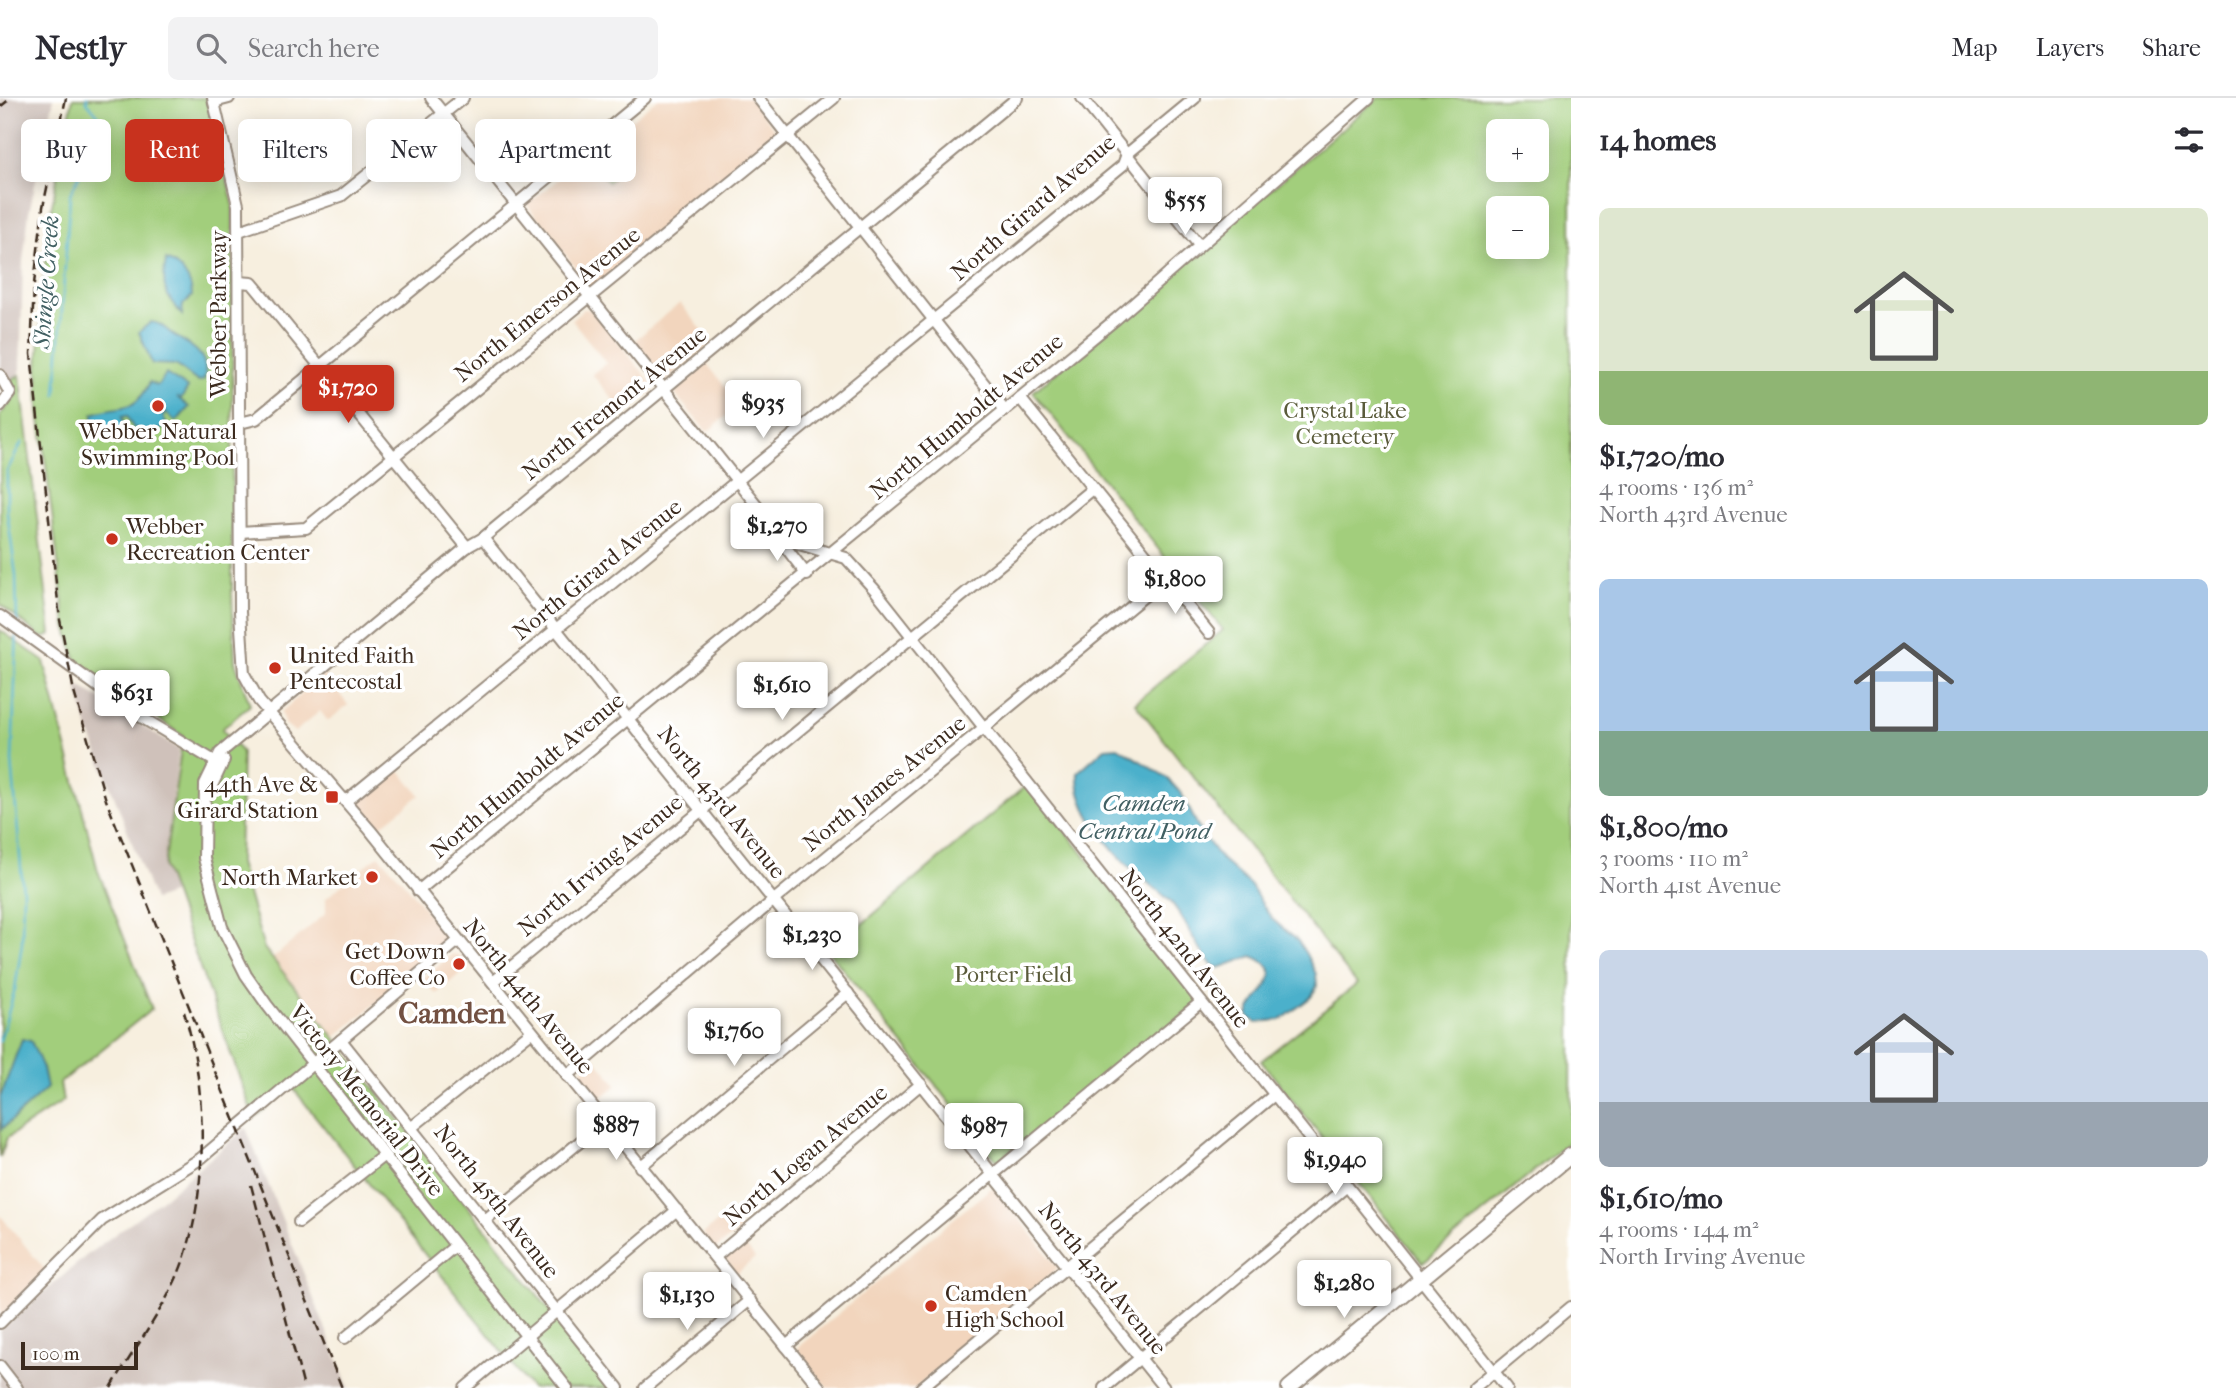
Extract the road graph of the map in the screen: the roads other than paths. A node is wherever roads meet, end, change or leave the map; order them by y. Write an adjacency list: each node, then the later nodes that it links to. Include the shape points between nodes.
1 (229, 98): 11 (street)
2 (431, 98): 12 (street, North 42nd Avenue)
3 (463, 98): 12 (street)
4 (645, 98): 15 (street)
5 (758, 98): 13 (street)
6 (834, 98): 13 (street, North Emerson Avenue)
7 (1017, 98): 16 (street, North Fremont Avenue)
8 (1082, 98): 14 (street)
9 (1195, 98): 14 (street, North Girard Avenue)
10 (1369, 98): 18 (street, North Humboldt Avenue)
11 (213, 100): 17 (street, Webber Parkway, via 236,189)
12 (443, 114): 15 (street, North 42nd Avenue); 17 (street, via 341,196)
13 (789, 135): 16 (street); 20 (street, North Emerson Avenue)
14 (1127, 154): 18 (street); 21 (street, North Girard Avenue, via 1123,164)
15 (516, 204): 20 (street, North 42nd Avenue); 22 (street)
16 (861, 228): 21 (street); 24 (street, North Fremont Avenue)
17 (239, 231): 19 (street, Webber Parkway)
18 (1198, 244): 25 (street, North Humboldt Avenue, via 1197,251)
19 (239, 282): 22 (street, via 252,283); 28 (street, Webber Parkway)
20 (590, 297): 24 (street, North 42nd Avenue); 29 (street, North Emerson Avenue)
21 (933, 319): 27 (street); 30 (street, North Girard Avenue)
22 (320, 366): 28 (street, via 256,419); 29 (street)
23 (0, 375): 26 (street, via 10,393)
24 (663, 389): 30 (street, North 42nd Avenue); 34 (street, North Fremont Avenue)
25 (1020, 398): 27 (street, North Humboldt Avenue); 31 (street)
26 (0, 406)
27 (1005, 410): 36 (street, North Humboldt Avenue)
28 (240, 423): 32 (street, Webber Parkway)
29 (394, 456): 32 (street, North Emerson Avenue, via 306,528); 35 (street)
30 (737, 481): 33 (street, North 42nd Avenue); 40 (street, North Girard Avenue)
31 (1092, 489): 38 (street); 42 (street, North Irving Avenue)
32 (240, 532): 43 (street, Webber Parkway)
33 (779, 533): 36 (street, North 42nd Avenue); 37 (street, North 42nd Avenue)
34 (483, 538): 35 (street, North Fremont Avenue); 40 (street, North 43rd Avenue)
35 (467, 547): 44 (street, North Fremont Avenue)
36 (834, 552): 37 (street, North Humboldt Avenue); 42 (street, North 42nd Avenue, via 853,565)
37 (807, 575): 45 (street, North Humboldt Avenue)
38 (1166, 579): 41 (street); 46 (street, North James Avenue)
39 (3, 618): 48 (street, via 135,713)
40 (557, 630): 45 (street, North 43rd Avenue); 49 (street, North Girard Avenue)
41 (1209, 633)
42 (911, 636): 46 (street, North 42nd Avenue); 50 (street, North Irving Avenue)
43 (241, 658): 44 (street, North 44th Avenue, via 250,688)
44 (267, 711): 47 (street, North Fremont Avenue); 49 (street, North 44th Avenue)
45 (628, 719): 50 (street, North 43rd Avenue); 51 (street, North Humboldt Avenue)
46 (984, 728): 52 (street, North James Avenue); 56 (street, North 42nd Avenue)
47 (236, 737): 48 (street, Victory Memorial Drive)
48 (218, 763): 59 (street, Victory Memorial Drive, via 205,784 204,858 222,927 246,975)
49 (346, 801): 51 (street, North 44th Avenue)
50 (701, 809): 52 (street, North 43rd Avenue); 54 (street, North Irving Avenue)
51 (418, 891): 53 (street, North 44th Avenue)
52 (774, 900): 55 (street, North 43rd Avenue); 60 (street, North James Avenue)
53 (458, 941): 54 (street, North 44th Avenue); 58 (street)
54 (492, 982): 57 (street, North 44th Avenue)
55 (848, 993): 61 (street, North 43rd Avenue); 67 (street)
56 (1201, 1002): 62 (street, North 42nd Avenue); 68 (street)
57 (531, 1032): 60 (street, North 44th Avenue); 64 (street)
58 (341, 1040): 59 (street); 64 (street, North 45th Avenue)
59 (312, 1065): 66 (street, Victory Memorial Drive); 80 (street, via 200,1159 101,1221)
60 (567, 1076): 63 (street, North 44th Avenue)
61 (921, 1084): 68 (street, North 43rd Avenue); 74 (street, North Logan Avenue)
62 (1274, 1095): 69 (street, North 42nd Avenue); 75 (street)
63 (604, 1122): 67 (street, North 44th Avenue); 71 (street)
64 (412, 1127): 71 (street, North 45th Avenue)
65 (1571, 1155): 76 (main road)
66 (383, 1156): 72 (street); 73 (street, Victory Memorial Drive)
67 (640, 1167): 70 (street, North 44th Avenue)
68 (994, 1176): 75 (street, North 43rd Avenue); 83 (street)
69 (1347, 1186): 76 (street, North 42nd Avenue); 84 (street)
70 (677, 1210): 74 (street, North 44th Avenue); 79 (street)
71 (485, 1220): 79 (street, North 45th Avenue)
72 (299, 1222)
73 (455, 1246): 81 (street, Victory Memorial Drive); 82 (street)
74 (715, 1257): 77 (street, North 44th Avenue)
75 (1068, 1268): 84 (street, North 43rd Avenue); 93 (street)
76 (1421, 1280): 86 (street, North 42nd Avenue); 96 (main road)
77 (750, 1300): 83 (street, North 44th Avenue); 91 (street)
78 (1571, 1307): 86 (street)
79 (556, 1310): 81 (street); 90 (street, North 45th Avenue)
80 (0, 1323)
81 (526, 1336): 87 (street); 89 (street, Victory Memorial Drive)
82 (345, 1338)
83 (786, 1346): 92 (street, North 44th Avenue)
84 (1140, 1358): 94 (street); 95 (street, North 43rd Avenue)
85 (0, 1367): 88 (street)
86 (1494, 1371): 97 (street); 98 (street, North 42nd Avenue)
87 (467, 1386)
88 (17, 1388)
89 (568, 1388)
90 (618, 1388)
91 (645, 1388)
92 (820, 1388)
93 (921, 1388)
94 (1104, 1388)
95 (1164, 1388)
96 (1289, 1388)
97 (1474, 1388)
98 (1507, 1388)

